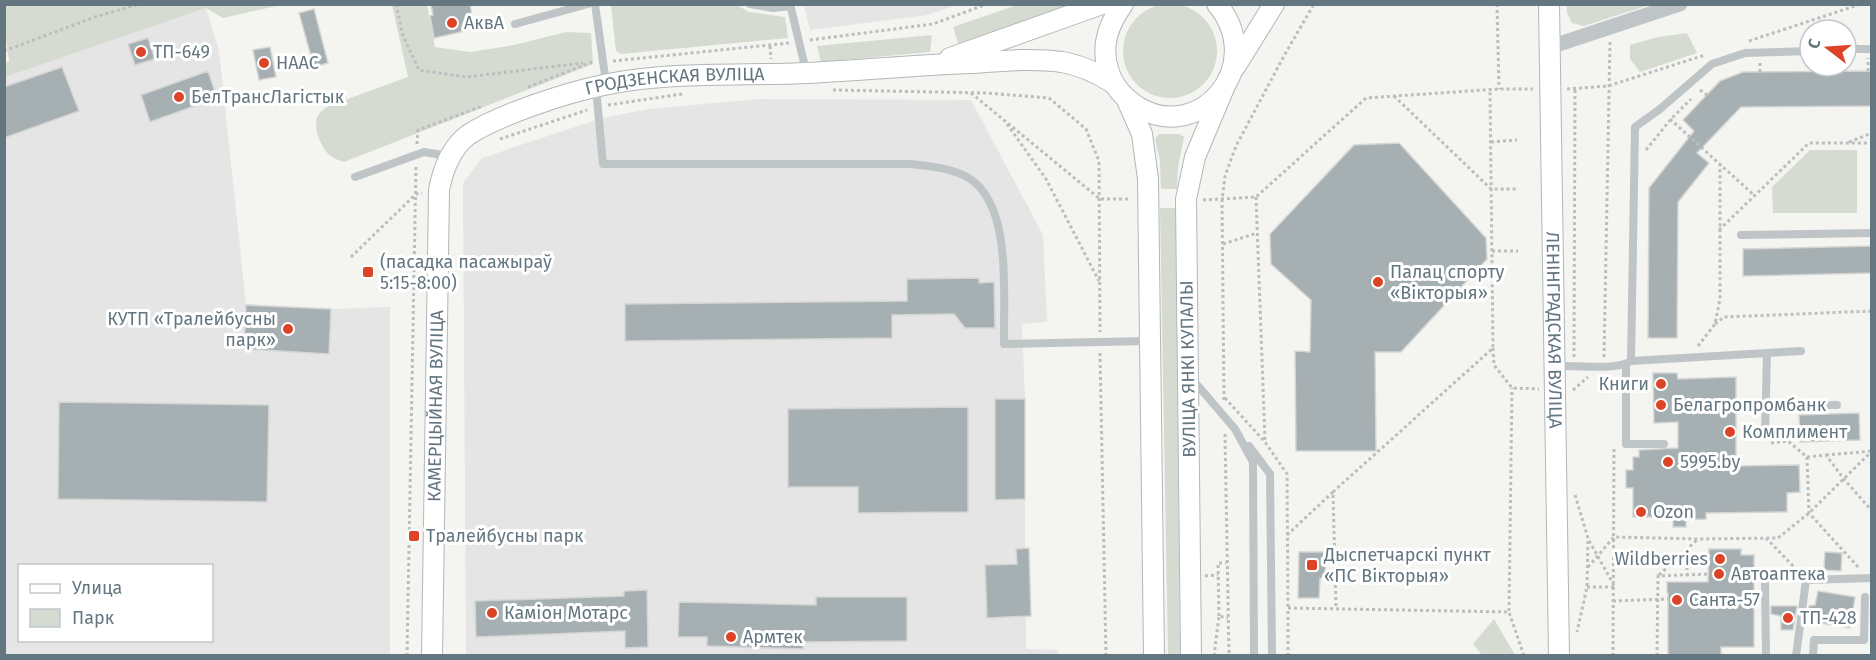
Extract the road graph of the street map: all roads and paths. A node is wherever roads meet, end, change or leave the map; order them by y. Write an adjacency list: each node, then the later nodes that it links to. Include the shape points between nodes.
1 (140, 4): 20 (path)
2 (396, 4): 25 (path, via 403,36 419,70 466,77)
3 (588, 4): 16 (lane)
4 (595, 4): 24 (lane)
5 (750, 4): 15 (lane, via 772,9)
6 (987, 4): 18 (path, via 933,24)
7 (1102, 4): 26 (main road, ГРОДЗЕНСКАЯ ВУЛІЦА, via 952,57)
8 (1123, 4): 31 (main road, via 1105,41)
9 (1217, 4): 27 (main road, via 1234,33)
10 (1274, 4): 27 (main road)
11 (1314, 4): 63 (path, via 1254,108 1225,176 1222,200)
12 (1497, 4): 36 (path, via 1498,89)
13 (1549, 4): 19 (main road, ЛЕНІНГРАДСКАЯ ВУЛІЦА)
14 (1680, 4): 17 (street)
15 (791, 5): 18 (lane)
16 (515, 24)
17 (1609, 29): 19 (street); 83 (path)
18 (799, 42): 24 (path); 30 (lane)
19 (1550, 47): 82 (main road, ЛЕНІНГРАДСКАЯ ВУЛІЦА)
20 (4, 51)
21 (1798, 51): 44 (lane, via 1745,53 1712,64)
22 (1868, 57): 28 (path)
23 (1753, 59): 29 (path, via 1760,59)
24 (603, 61): 38 (lane)
25 (588, 63)
26 (918, 65): 30 (main road, ГРОДЗЕНСКАЯ ВУЛІЦА); 31 (main road, ГРОДЗЕНСКАЯ ВУЛІЦА, via 1041,60 1080,66)
27 (1233, 69): 33 (main road, ВУЛІЦА ЯНКІ КУПАЛЫ)
28 (1868, 71)
29 (1760, 72)
30 (806, 73): 38 (main road, ГРОДЗЕНСКАЯ ВУЛІЦА, via 686,76)
31 (1113, 83): 43 (main road)
32 (1706, 84): 37 (path)
33 (1224, 88): 43 (main road, via 1208,104 1189,114 1167,116 1145,111); 84 (main road, ВУЛІЦА ЯНКІ КУПАЛЫ, via 1195,157 1186,200)
34 (1575, 88): 82 (path)
35 (830, 90): 39 (path)
36 (1490, 90): 42 (path); 50 (path)
37 (1700, 90): 41 (path); 45 (path)
38 (600, 92): 40 (path); 48 (path); 55 (main road, ГРОДЗЕНСКАЯ ВУЛІЦА, via 551,100 492,122 466,137); 77 (lane, via 603,164 911,164 956,172 970,179 983,190 999,227 1004,344)
39 (970, 93): 46 (path); 64 (path, via 1049,98 1086,129 1099,161)
40 (683, 94)
41 (1707, 95)
42 (1394, 96): 58 (path); 63 (path, via 1366,98)
43 (1126, 100): 76 (main road, ВУЛІЦА ЯНКІ КУПАЛЫ, via 1142,134 1146,157)
44 (1660, 109): 45 (path); 81 (lane, via 1635,127)
45 (1671, 119): 53 (path); 56 (path)
46 (1004, 120): 64 (path); 73 (path, via 1046,179)
47 (1872, 133): 51 (path)
48 (498, 139)
49 (1517, 140): 50 (path)
50 (1491, 142): 58 (path)
51 (1848, 143): 52 (path); 62 (path, via 1809,143)
52 (1869, 143)
53 (1643, 153)
54 (416, 154): 55 (lane); 57 (lane); 61 (path)
55 (450, 156): 60 (main road, КАМЕРЦЫЙНАЯ ВУЛІЦА)
56 (1720, 165): 62 (path); 65 (path)
57 (355, 177)
58 (1491, 189): 59 (path); 70 (path)
59 (1518, 189)
60 (439, 190): 61 (path); 129 (main road, КАМЕРЦЫЙНАЯ ВУЛІЦА)
61 (416, 194): 72 (path); 128 (path)
62 (1755, 196): 65 (path)
63 (1256, 197): 66 (path)
64 (1100, 199): 73 (path)
65 (1719, 230): 75 (path, via 1720,299)
66 (1257, 233): 69 (path); 91 (path)
67 (1872, 233): 68 (lane)
68 (1741, 235)
69 (1223, 244)
70 (1492, 251): 71 (path); 99 (path, via 1493,348)
71 (1518, 251)
72 (351, 257)
73 (1100, 284): 77 (path)
74 (1872, 311): 75 (path, via 1724,317)
75 (1715, 324): 78 (path)
76 (1150, 340): 77 (lane); 131 (main road, ВУЛІЦА ЯНКІ КУПАЛЫ)
77 (1100, 342): 130 (path)
78 (1697, 346)
79 (1801, 351): 80 (lane)
80 (1767, 353): 81 (lane); 88 (lane)
81 (1628, 363): 83 (lane); 93 (lane, via 1626,444)
82 (1564, 366): 83 (lane); 86 (path); 138 (main road, ЛЕНІНГРАДСКАЯ ВУЛІЦА)
83 (1604, 366)
84 (1188, 370): 89 (lane); 132 (main road, ВУЛІЦА ЯНКІ КУПАЛЫ)
85 (1512, 388): 124 (path)
86 (1573, 401)
87 (1837, 405): 88 (lane)
88 (1766, 406): 90 (lane)
89 (1235, 429): 134 (lane, via 1253,462); 135 (lane, via 1270,474)
90 (1765, 435): 96 (path, via 1766,444 1788,441)
91 (1265, 442)
92 (1614, 444): 103 (path)
93 (1664, 444)
94 (1872, 451): 95 (path); 97 (path)
95 (1826, 455): 96 (path); 97 (path)
96 (1807, 458): 101 (path)
97 (1843, 478): 100 (path); 101 (path)
98 (1573, 491): 105 (path)
99 (1333, 492): 102 (path); 123 (path)
100 (1872, 511)
101 (1809, 513): 104 (path, via 1778,537); 114 (path)
102 (1287, 536)
103 (1614, 537): 106 (path); 108 (path); 118 (path)
104 (1765, 537): 106 (path); 116 (path)
105 (1588, 538): 108 (path); 110 (path)
106 (1698, 539): 107 (path)
107 (1687, 550): 112 (path); 113 (path)
108 (1597, 555): 110 (path); 118 (path)
109 (1227, 563): 125 (path, via 1218,563)
110 (1588, 567): 117 (path)
111 (1708, 574): 113 (path)
112 (1658, 576): 113 (path); 120 (path)
113 (1686, 576)
114 (1870, 578): 116 (lane)
115 (1766, 580): 141 (lane)
116 (1806, 580): 142 (lane)
117 (1587, 587): 118 (path); 127 (path)
118 (1615, 587): 122 (path)
119 (1865, 597): 143 (lane, via 1864,640 1814,640)
120 (1658, 599): 121 (path); 122 (path); 140 (path)
121 (1668, 599)
122 (1613, 601): 139 (path)
123 (1336, 609): 124 (path); 136 (path, via 1288,608)
124 (1509, 612): 137 (path)
125 (1219, 616): 126 (path); 133 (path)
126 (1228, 618)
127 (1577, 639)
128 (407, 656)
129 (432, 656)
130 (1106, 656)
131 (1154, 656)
132 (1191, 656)
133 (1214, 656)
134 (1254, 656)
135 (1272, 656)
136 (1288, 656)
137 (1524, 656)
138 (1559, 656)
139 (1613, 656)
140 (1657, 656)
141 (1766, 656)
142 (1796, 656)
143 (1813, 656)

